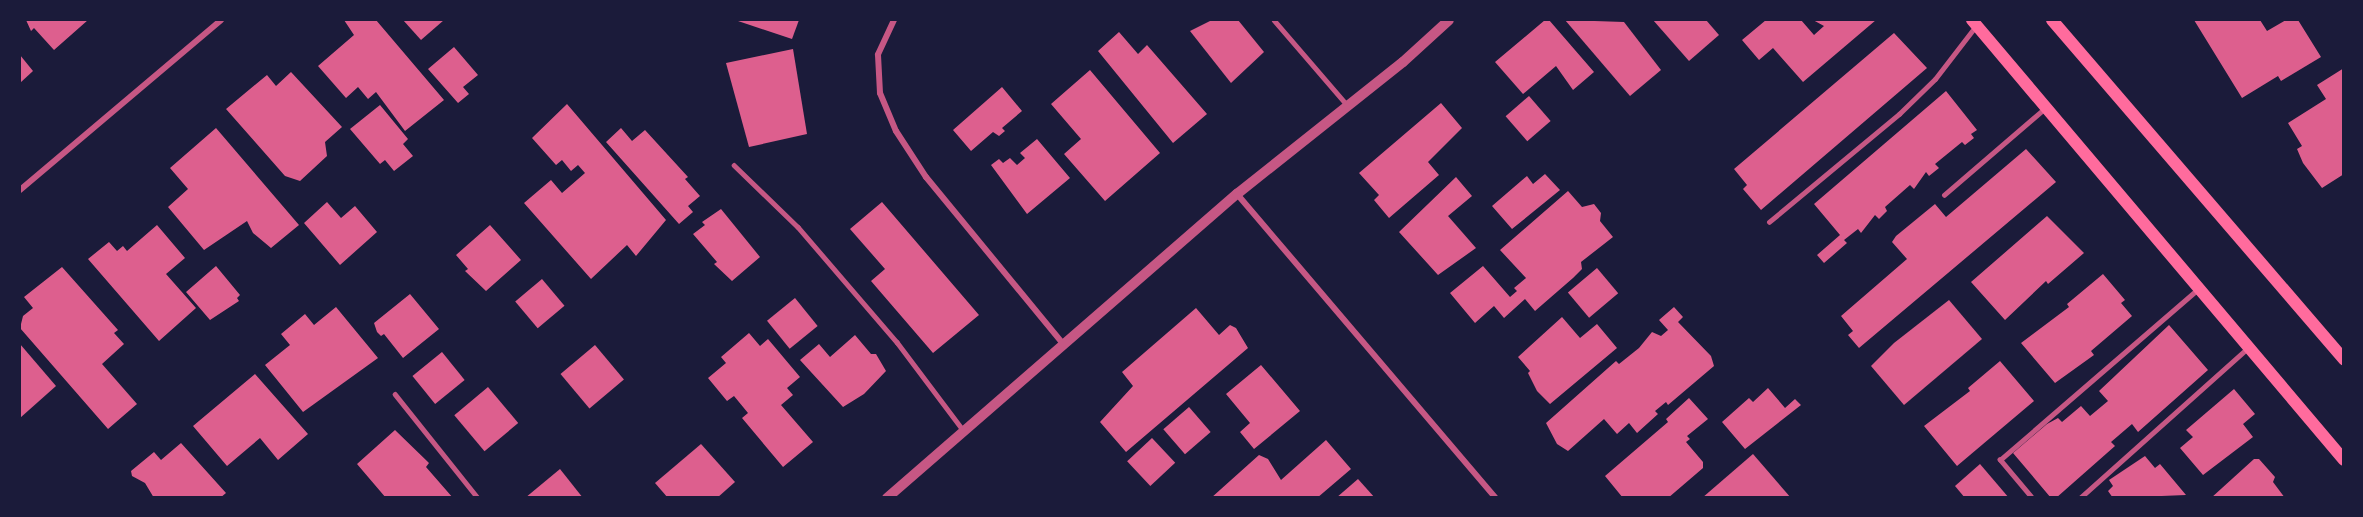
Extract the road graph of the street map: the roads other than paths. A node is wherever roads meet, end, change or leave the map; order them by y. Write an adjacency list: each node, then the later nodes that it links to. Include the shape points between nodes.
1 (221, 20): 10 (street)
2 (894, 20): 15 (street, via 878,55 880,93 896,131 926,177)
3 (1274, 20): 7 (lane)
4 (1449, 20): 7 (street)
5 (2052, 20): 17 (main road)
6 (1974, 22): 8 (main road); 13 (lane, via 1935,79 1899,114)
7 (1347, 105): 11 (street)
8 (2046, 107): 12 (lane); 14 (main road)
9 (734, 165): 19 (lane, via 798,227 897,342)
10 (20, 190)
11 (1236, 194): 15 (street); 23 (street)
12 (1944, 195)
13 (1769, 222)
14 (2199, 288): 16 (main road); 24 (lane, via 2000,460)
15 (1064, 345): 19 (street)
16 (2250, 347): 20 (main road); 25 (lane)
17 (2343, 360)
18 (395, 394): 21 (lane)
19 (963, 430): 22 (street)
20 (2343, 460)
21 (478, 498)
22 (887, 498)
23 (1496, 498)
24 (2032, 498)
25 (2080, 498)

